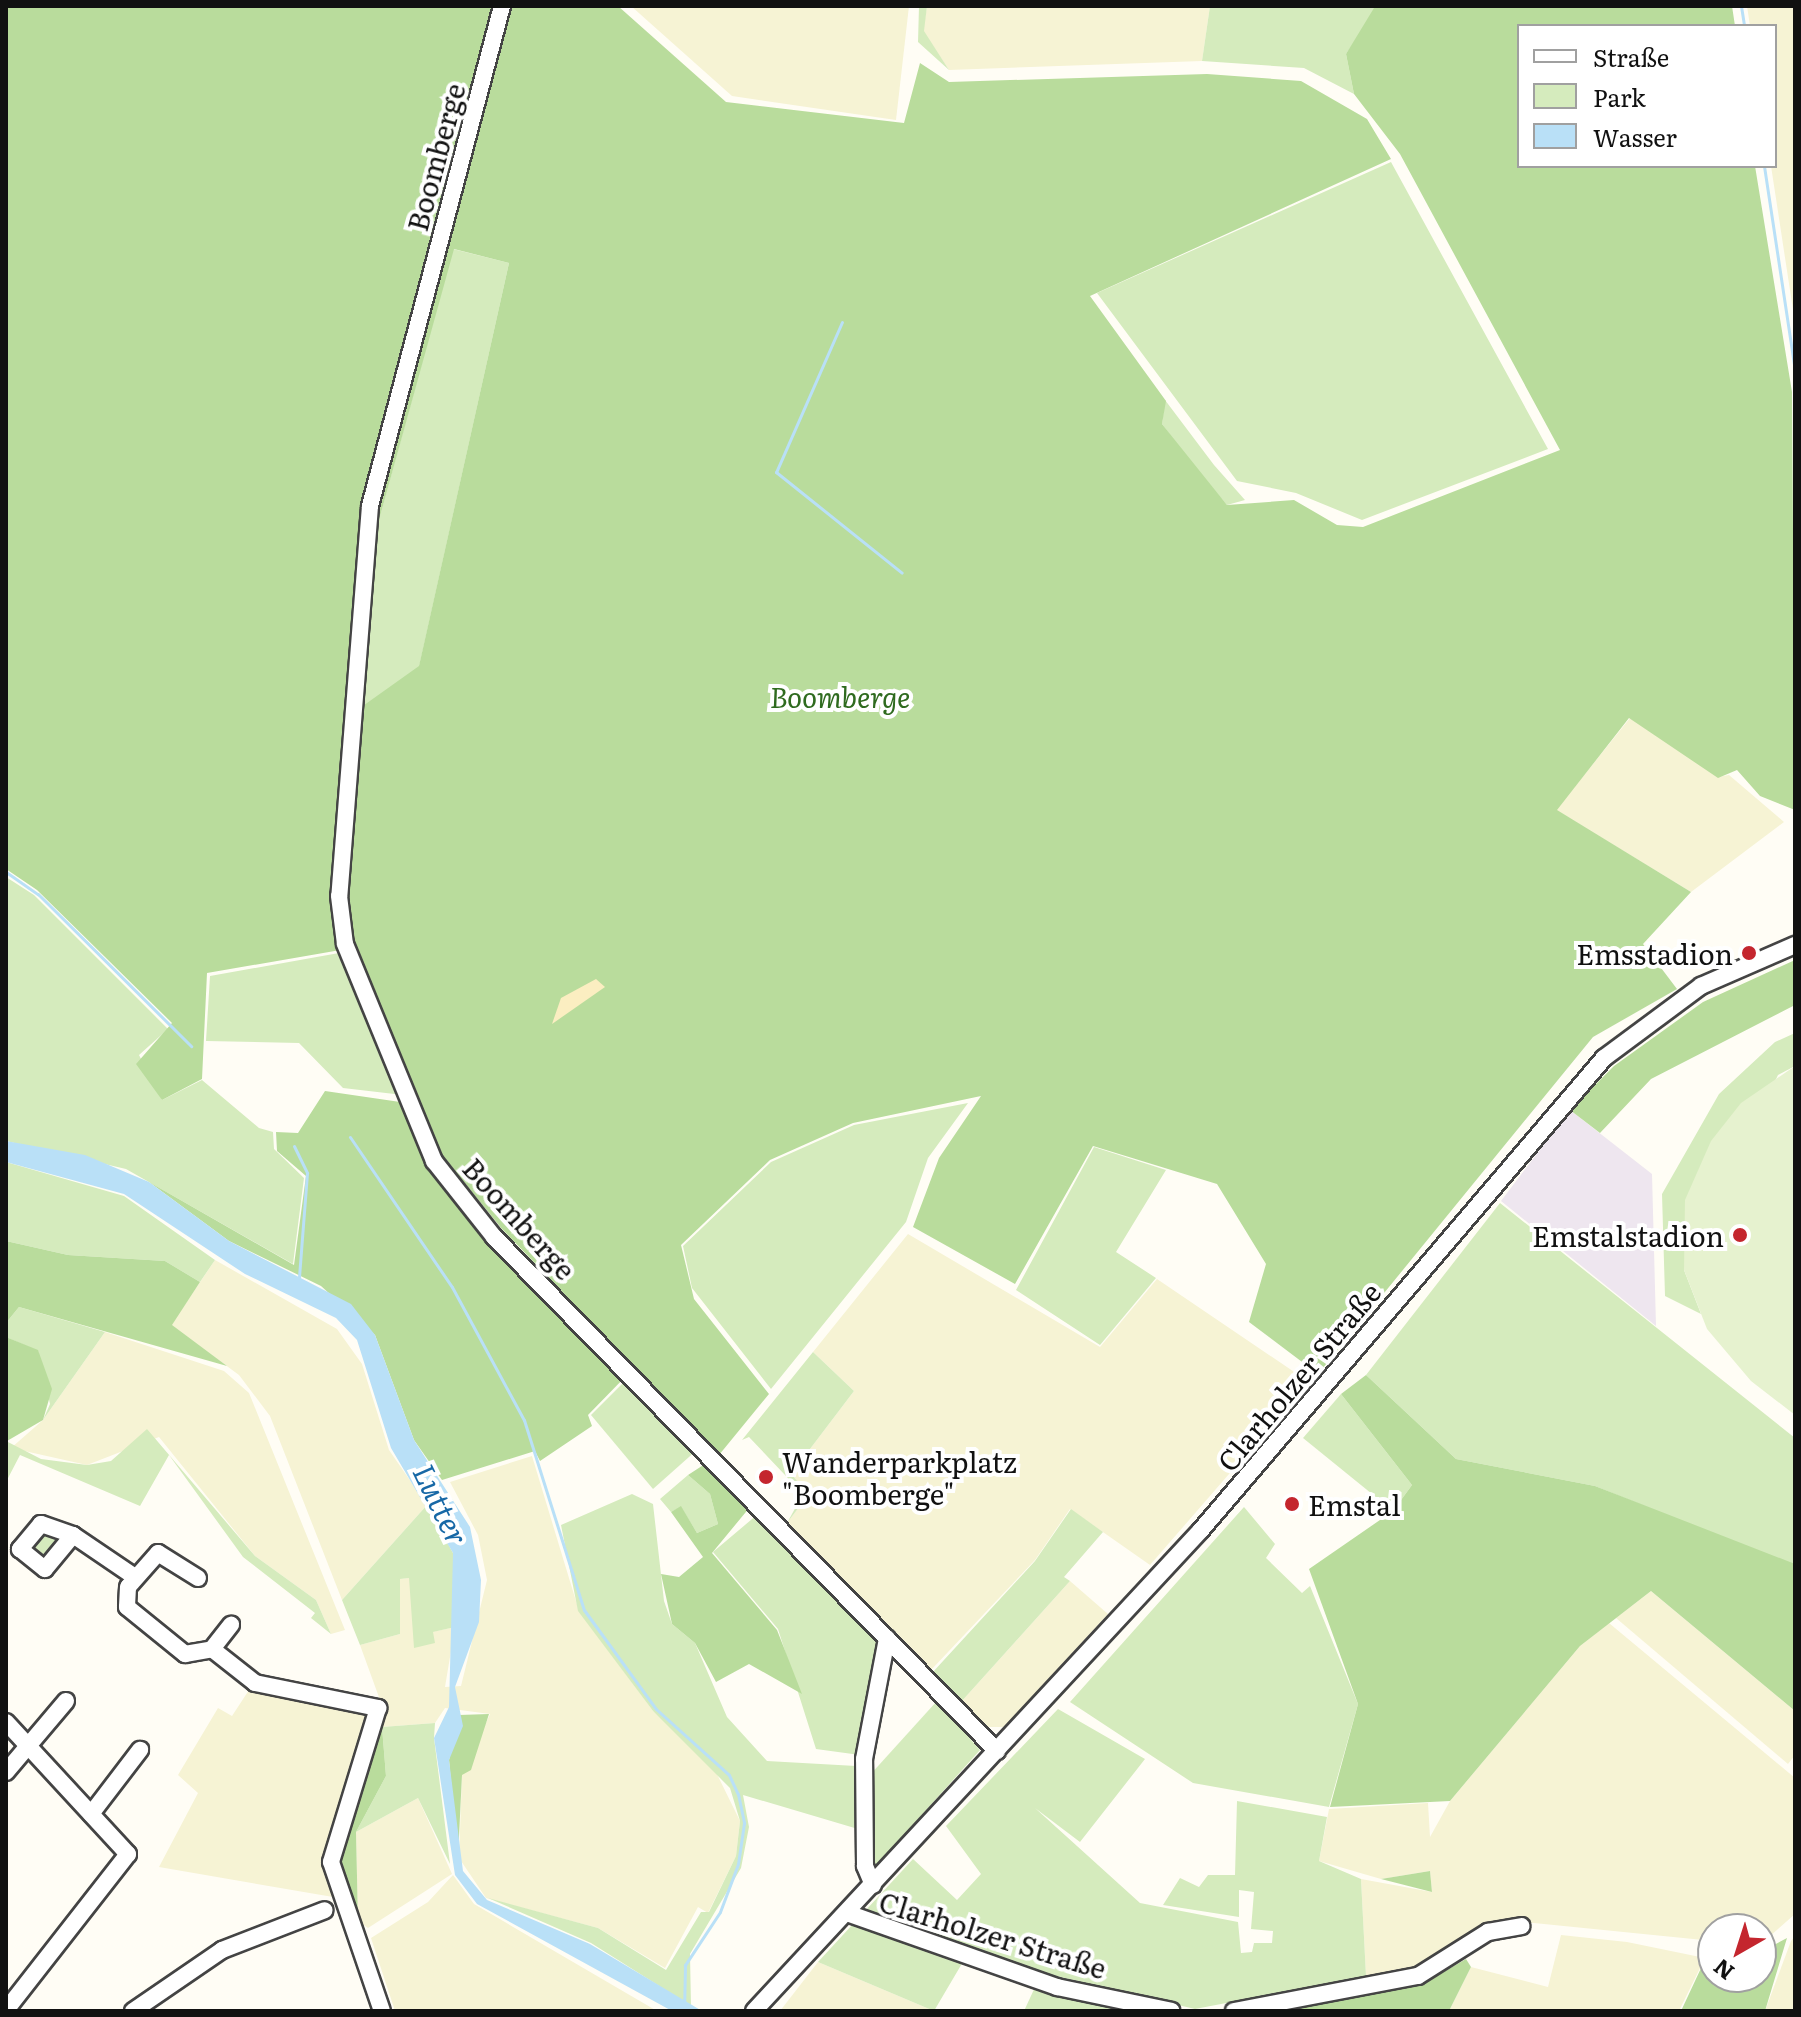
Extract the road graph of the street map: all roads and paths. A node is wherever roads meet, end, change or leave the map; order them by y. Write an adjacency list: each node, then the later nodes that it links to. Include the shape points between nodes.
1 (502, 6): 7 (street, Boomberge, via 370,506 339,896 345,944 434,1161 494,1237)
2 (1795, 945): 13 (street, Clarholzer Straße, via 1701,986 1604,1058 1201,1530)
3 (73, 1535): 4 (street)
4 (135, 1577): 5 (street, via 163,1553); 8 (street, via 127,1607 185,1654)
5 (198, 1578)
6 (231, 1625): 8 (street)
7 (887, 1638): 13 (street, Boomberge); 16 (street, Clarholzer Straße, via 864,1759 865,1866)
8 (212, 1649): 22 (street, via 255,1683 378,1708 331,1862)
9 (66, 1701): 11 (street)
10 (6, 1722): 11 (street)
11 (30, 1748): 14 (street); 15 (street)
12 (140, 1750): 15 (street)
13 (997, 1751): 16 (street, Clarholzer Straße)
14 (6, 1772)
15 (91, 1814): 20 (street, via 128,1854)
16 (873, 1885): 18 (street, Clarholzer Straße)
17 (325, 1910): 21 (street, via 222,1950)
18 (847, 1913): 23 (street, Clarholzer Straße); 24 (street, Clarholzer Straße, via 1057,1987)
19 (1521, 1926): 25 (street, via 1488,1932 1418,1976)
20 (6, 2010)
21 (133, 2011)
22 (382, 2011)
23 (754, 2011)
24 (1172, 2011)
25 (1234, 2011)

